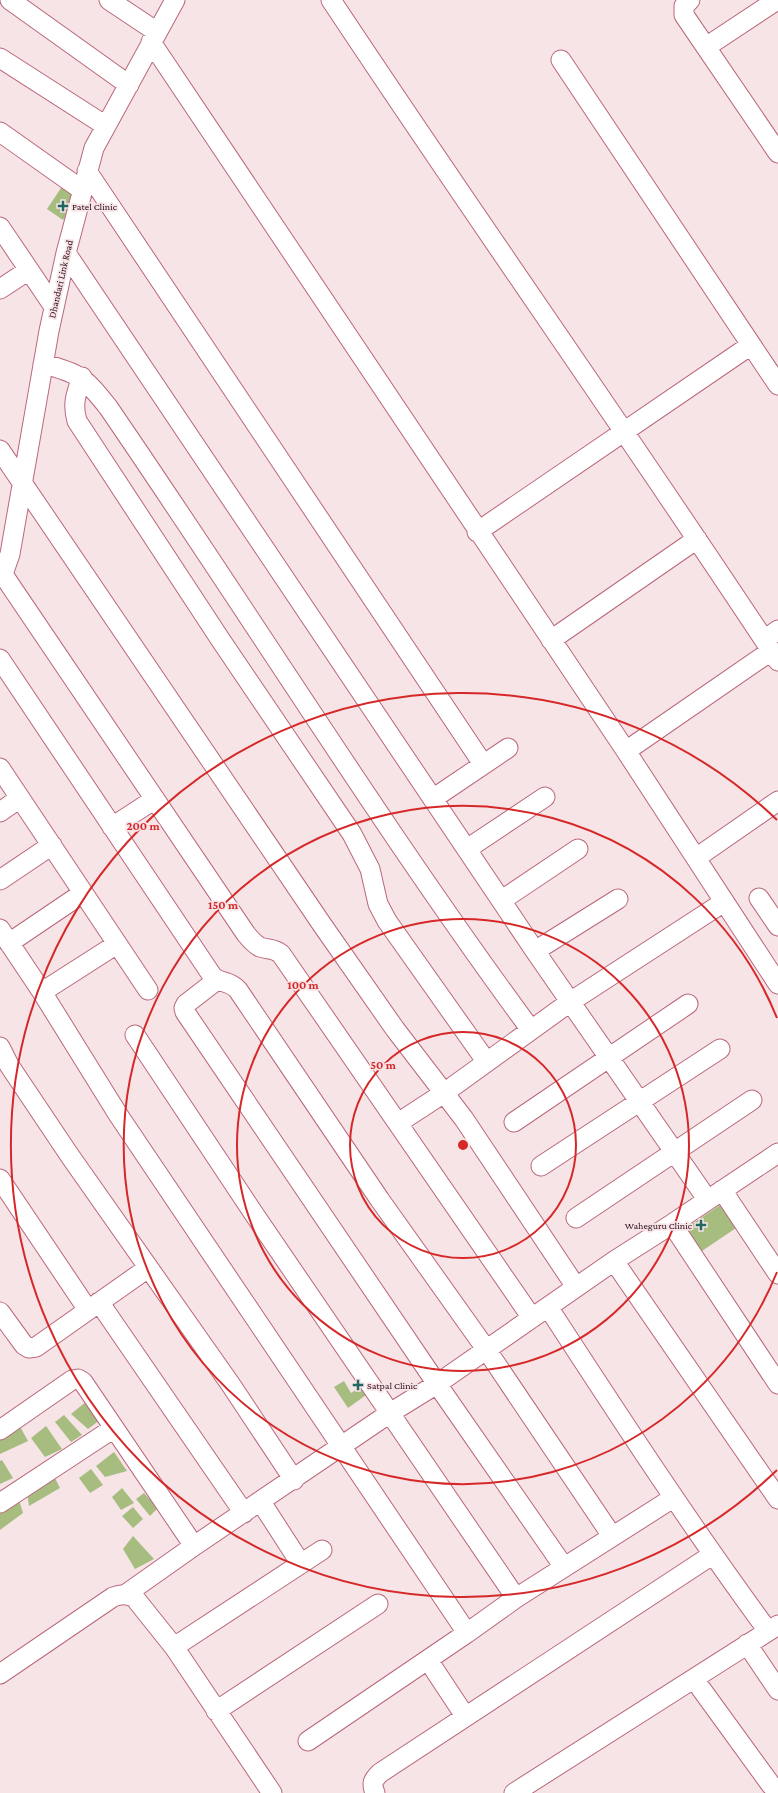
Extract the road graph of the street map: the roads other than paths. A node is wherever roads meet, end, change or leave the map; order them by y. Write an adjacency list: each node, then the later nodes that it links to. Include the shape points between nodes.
1 (10, 0): 11 (street)
2 (109, 0): 7 (street)
3 (175, 0): 7 (street, Dhandari Link Road)
4 (331, 0): 26 (street)
5 (690, 0): 8 (street, via 684,6 684,15)
6 (777, 1): 8 (street)
7 (154, 37): 11 (street, Dhandari Link Road); 29 (street)
8 (706, 48): 14 (street)
9 (0, 58): 12 (street)
10 (561, 60): 22 (street)
11 (129, 84): 12 (street, Dhandari Link Road)
12 (106, 126): 15 (street, Dhandari Link Road, via 94,148)
13 (0, 132): 16 (street)
14 (778, 153)
15 (87, 170): 16 (street, Dhandari Link Road); 37 (street)
16 (82, 190): 18 (street, Dhandari Link Road)
17 (0, 227): 19 (street)
18 (66, 253): 21 (street, Dhandari Link Road); 41 (street)
19 (29, 270): 20 (street); 21 (street)
20 (0, 289)
21 (54, 307): 23 (street, Dhandari Link Road)
22 (751, 345): 25 (street); 26 (street)
23 (43, 364): 24 (street, via 67,370); 28 (street, Dhandari Link Road)
24 (82, 378): 66 (street, via 108,407 363,788 484,966); 71 (street, via 73,409 77,421 352,834 364,854 378,904 387,921)
25 (778, 385)
26 (624, 433): 29 (street); 30 (street)
27 (0, 450): 28 (street)
28 (23, 483): 31 (street, Dhandari Link Road, via 10,554); 73 (street, via 318,919 395,1029)
29 (478, 532): 32 (street)
30 (696, 539): 32 (street); 33 (street)
31 (1, 573): 42 (street)
32 (550, 640): 36 (street)
33 (773, 646): 36 (street)
34 (0, 659): 45 (street)
35 (508, 748): 37 (street)
36 (626, 751): 49 (street)
37 (484, 764): 41 (street)
38 (0, 768): 40 (street)
39 (545, 797): 47 (street)
40 (20, 798): 44 (street); 46 (street)
41 (434, 798): 47 (street)
42 (154, 799): 45 (street); 77 (street, via 246,934 261,947 276,950 281,954)
43 (778, 802): 49 (street)
44 (0, 812)
45 (112, 827): 60 (street)
46 (52, 845): 50 (street); 51 (street)
47 (467, 849): 54 (street)
48 (578, 849): 54 (street)
49 (696, 858): 55 (street)
50 (0, 880)
51 (83, 893): 57 (street); 58 (street)
52 (759, 898): 56 (street)
53 (618, 899): 59 (street)
54 (502, 900): 59 (street)
55 (724, 902): 61 (street); 64 (street)
56 (778, 926)
57 (5, 936): 63 (street)
58 (117, 944): 62 (street); 63 (street)
59 (535, 951): 64 (street)
60 (217, 980): 93 (street, via 232,984 238,990 380,1200); 94 (street, via 186,1004 185,1012)
61 (778, 984)
62 (148, 990)
63 (42, 992): 99 (street, via 119,1116)
64 (570, 1002): 66 (street); 70 (street)
65 (688, 1004): 70 (street)
66 (531, 1030): 71 (street)
67 (135, 1035): 96 (street)
68 (0, 1047): 72 (street)
69 (720, 1049): 75 (street)
70 (609, 1058): 75 (street); 76 (street)
71 (486, 1061): 73 (street)
72 (4, 1068): 86 (street)
73 (444, 1093): 77 (street); 88 (street)
74 (752, 1100): 78 (street)
75 (640, 1102): 78 (street); 80 (street)
76 (514, 1122)
77 (398, 1123): 92 (street)
78 (674, 1152): 82 (street); 83 (street)
79 (778, 1153): 82 (street)
80 (541, 1166)
81 (0, 1179): 89 (street)
82 (714, 1194): 84 (street); 87 (street)
83 (576, 1218)
84 (672, 1224): 85 (street); 95 (street)
85 (614, 1261): 88 (street); 102 (street)
86 (148, 1268): 89 (street); 100 (street)
87 (778, 1274)
88 (576, 1287): 90 (street)
89 (93, 1306): 91 (street, via 36,1347 29,1348 19,1339); 105 (street)
90 (548, 1307): 92 (street); 101 (street)
91 (0, 1312)
92 (532, 1318): 93 (street)
93 (486, 1349): 94 (street); 106 (street)
94 (437, 1384): 96 (street); 111 (street)
95 (778, 1384)
96 (390, 1413): 99 (street); 113 (street)
97 (114, 1428): 98 (street, via 83,1382 78,1379 72,1380); 104 (street); 107 (street)
98 (0, 1430)
99 (342, 1447): 100 (street); 116 (street)
100 (294, 1480): 103 (street)
101 (673, 1498): 106 (street); 109 (street)
102 (778, 1499)
103 (260, 1502): 105 (street); 110 (street)
104 (0, 1503)
105 (244, 1514): 107 (street)
106 (612, 1536): 111 (street)
107 (194, 1546): 112 (street)
108 (322, 1550): 110 (street)
109 (712, 1555): 115 (street); 124 (street)
110 (301, 1564): 118 (street)
111 (564, 1567): 113 (street)
112 (126, 1594): 118 (street, via 134,1597); 120 (street, via 113,1597)
113 (516, 1598): 116 (street)
114 (378, 1604): 123 (street)
115 (773, 1628): 117 (street)
116 (467, 1633): 119 (street)
117 (747, 1644): 121 (street); 122 (street)
118 (174, 1647): 123 (street)
119 (428, 1660): 124 (street); 125 (street)
120 (0, 1674)
121 (694, 1679): 126 (street, via 771,1785); 129 (street)
122 (778, 1690)
123 (216, 1711): 128 (street)
124 (465, 1716): 127 (street, via 380,1773 373,1780)
125 (308, 1741)
126 (778, 1790)
127 (370, 1791)
128 (272, 1793)
129 (514, 1793)

